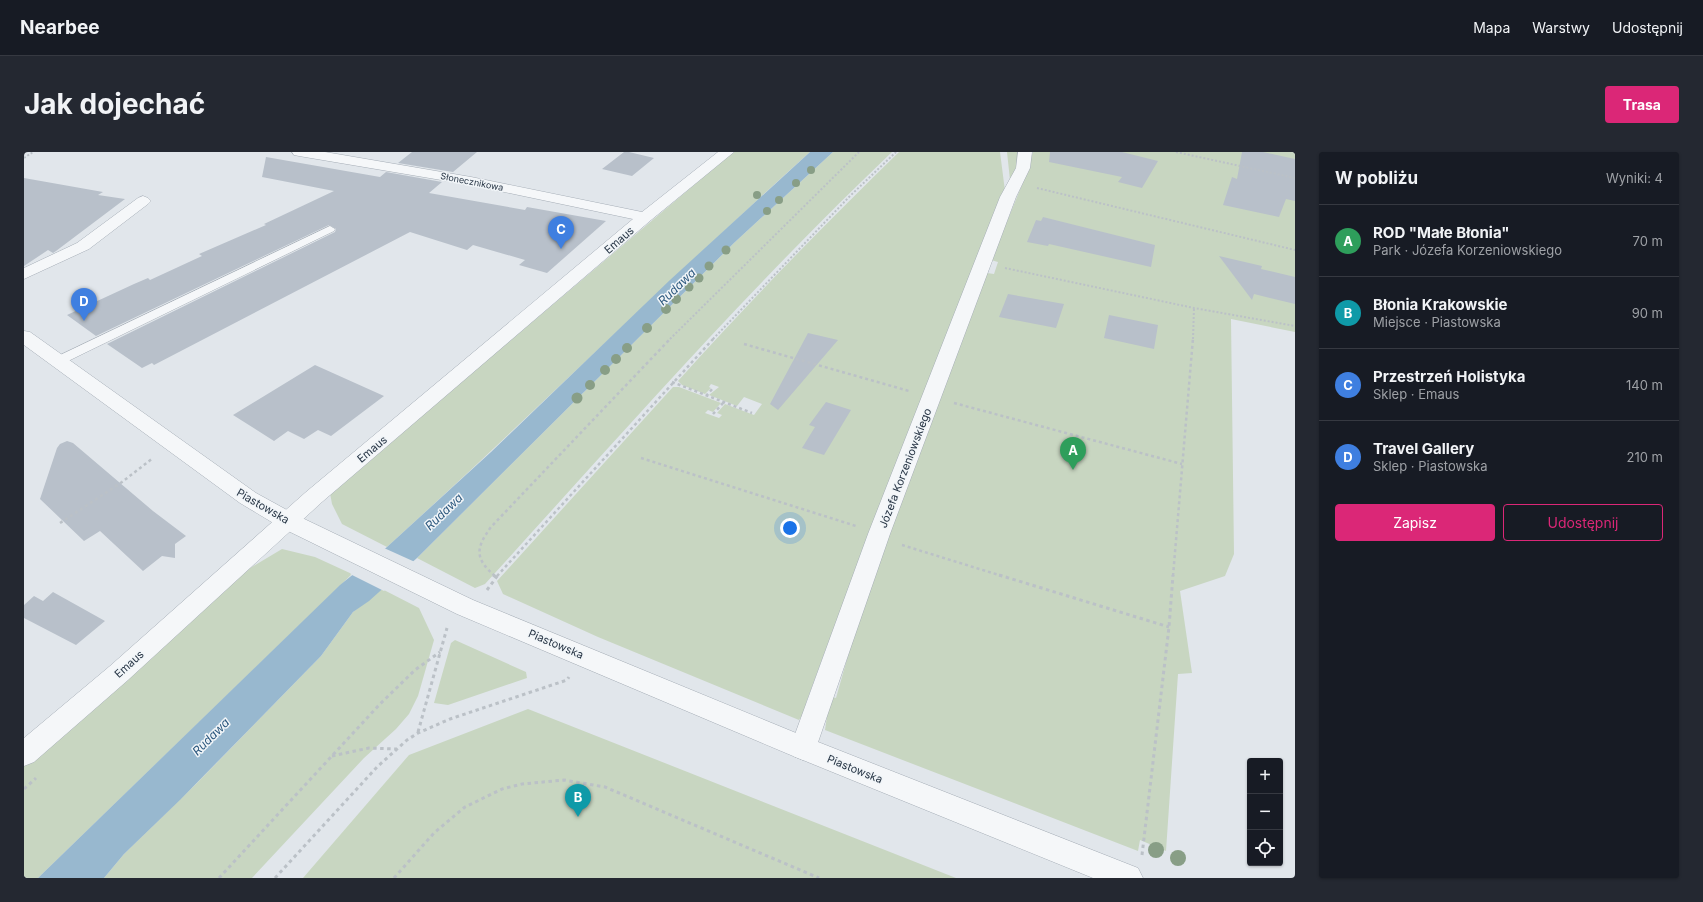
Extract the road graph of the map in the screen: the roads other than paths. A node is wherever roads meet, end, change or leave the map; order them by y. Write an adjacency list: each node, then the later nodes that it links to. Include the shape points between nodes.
1 (299, 152): 5 (street, Słonecznikowa, via 471,181)
2 (727, 152): 5 (street, Emaus)
3 (1025, 152): 11 (street, Józefa Korzeniowskiego, via 1020,188 878,539)
4 (144, 201): 7 (street, via 83,246)
5 (645, 217): 10 (street, Emaus)
6 (330, 229): 9 (lane)
7 (24, 274)
8 (24, 336): 9 (street, Piastowska)
9 (58, 361): 10 (street, Piastowska, via 214,475)
10 (288, 521): 11 (street, Piastowska, via 465,607); 12 (street, Emaus, via 119,673)
11 (803, 748): 13 (street, Piastowska)
12 (24, 754)
13 (1128, 878)

